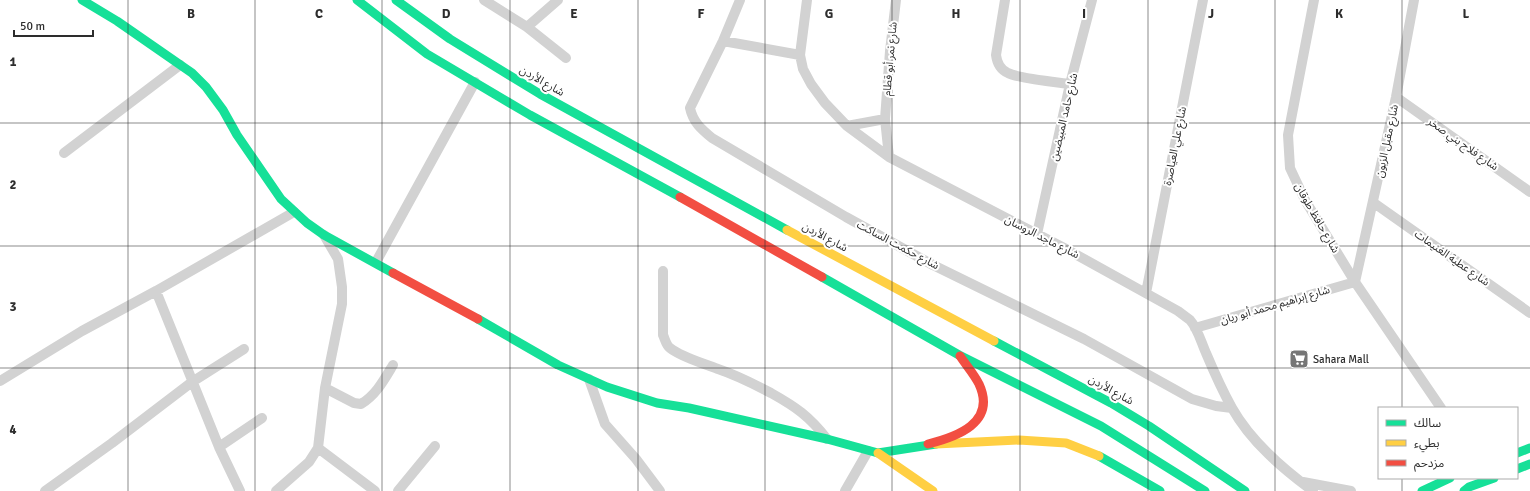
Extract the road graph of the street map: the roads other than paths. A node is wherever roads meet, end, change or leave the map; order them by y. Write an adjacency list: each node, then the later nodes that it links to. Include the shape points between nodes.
1 (82, 0): 18 (main road)
2 (357, 0): 19 (main road, via 427,54)
3 (396, 0): 71 (main road, شارع الأردن, via 450,39 540,94 1111,403)
4 (484, 0): 14 (street)
5 (558, 0): 14 (street)
6 (740, 0): 15 (street, شارع حكمت الساكت)
7 (807, 0): 16 (street, شارع ماجد الروسان)
8 (896, 0): 22 (street, شارع نمر أبو قطام)
9 (1005, 0): 20 (street, via 996,55 1001,68 1012,75)
10 (1092, 0): 20 (street, شارع حامد المبيضين)
11 (1203, 0): 35 (street, شارع علي العياصرة)
12 (1314, 0): 33 (street, شارع حافظ طوقان, via 1288,135 1290,168 1304,200)
13 (1414, 0): 21 (street, شارع مقبل الزبون)
14 (527, 27): 17 (street)
15 (723, 41): 16 (street); 46 (street, شارع حكمت الساكت, via 690,108 694,122 712,138 933,265 1084,339 1192,399)
16 (800, 55): 23 (street, شارع ماجد الروسان, via 803,69 811,84)
17 (566, 58)
18 (180, 65): 24 (street); 28 (main road, via 210,93 273,187)
19 (475, 82): 31 (street); 39 (main road)
20 (1070, 84): 29 (street, شارع حامد المبيضين)
21 (1396, 97): 26 (street, شارع فلاح بني صخر); 27 (street, شارع مقبل الزبون)
22 (886, 119): 23 (street); 25 (street, شارع نمر أبو قطام)
23 (847, 126): 25 (street, شارع ماجد الروسان)
24 (64, 153)
25 (889, 157): 29 (street, شارع ماجد الروسان)
26 (1530, 192)
27 (1374, 203): 33 (street, شارع مقبل الزبون); 36 (street, شارع عطية الغنيمات)
28 (294, 212): 30 (main road); 34 (street)
29 (1037, 234): 35 (street, شارع ماجد الروسان)
30 (324, 235): 31 (main road); 44 (street, via 338,259 342,287 342,304)
31 (376, 262): 41 (main road, via 544,357)
32 (663, 271): 48 (street, via 663,335 668,346 788,403 805,414)
33 (1355, 282): 37 (street, شارع إبراهيم محمد أبو ريان); 45 (street, شارع حافظ طوقان)
34 (156, 291): 42 (street, via 82,331); 43 (street)
35 (1146, 293): 37 (street, شارع ماجد الروسان, via 1178,311)
36 (1530, 313)
37 (1195, 328): 46 (street, شارع ماجد الروسان)
38 (244, 349): 43 (street)
39 (959, 355): 49 (main road, via 979,384 983,410 962,433); 70 (main road, via 1101,426)
40 (393, 365): 44 (street, via 378,389 361,404)
41 (589, 379): 48 (main road, via 657,403); 66 (street, via 605,424)
42 (0, 381)
43 (192, 382): 51 (street); 61 (street)
44 (325, 388): 52 (street)
45 (1440, 407)
46 (1232, 408): 60 (street, شارع ماجد الروسان, via 1258,443)
47 (262, 418): 51 (street)
48 (827, 439): 54 (main road)
49 (928, 444): 54 (main road); 69 (main road, via 1019,440 1066,443 1093,453)
50 (435, 446): 65 (street)
51 (219, 447): 62 (street)
52 (318, 448): 63 (street, via 309,462); 64 (street)
53 (1530, 448): 55 (main road)
54 (873, 452): 67 (street); 68 (main road)
55 (1518, 453)
56 (1530, 464): 57 (main road)
57 (1518, 469)
58 (1448, 479): 74 (main road)
59 (1491, 479): 75 (main road)
60 (1299, 481): 72 (street, شارع ماجد الروسان); 73 (street)
61 (44, 491)
62 (240, 491)
63 (276, 491)
64 (375, 491)
65 (398, 491)
66 (660, 491)
67 (845, 491)
68 (933, 491)
69 (1160, 491)
70 (1205, 491)
71 (1245, 491)
72 (1313, 491)
73 (1351, 491)
74 (1422, 491)
75 (1464, 491)

